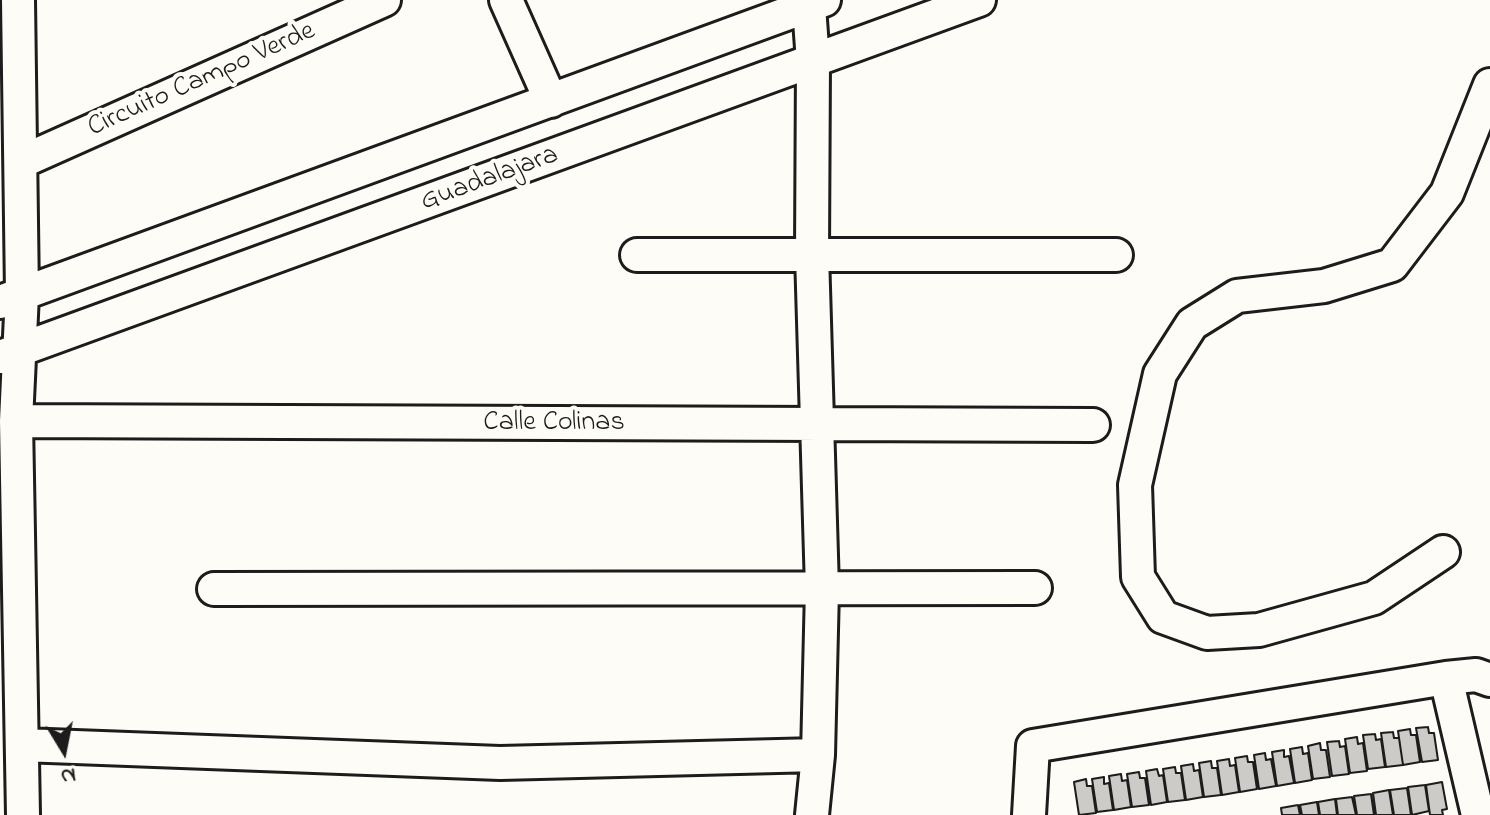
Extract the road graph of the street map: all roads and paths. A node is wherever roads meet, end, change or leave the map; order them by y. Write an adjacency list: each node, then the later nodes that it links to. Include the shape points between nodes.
1 (18, 0): 9 (street)
2 (384, 0): 9 (street, Circuito Campo Verde)
3 (506, 0): 8 (street)
4 (979, 0): 6 (street, Guadalajara)
5 (816, 3): 6 (street); 8 (street)
6 (813, 62): 10 (street); 14 (street, Guadalajara)
7 (1490, 85): 18 (street, via 1447,193 1392,265 1324,286 1237,296 1192,324 1160,374 1135,485 1138,577 1163,617 1207,633 1259,630 1374,598)
8 (551, 101): 13 (street)
9 (21, 162): 13 (street)
10 (812, 254): 11 (street); 12 (street); 16 (street)
11 (637, 255)
12 (1116, 255)
13 (11, 298): 14 (street)
14 (10, 354): 15 (street)
15 (16, 421): 16 (street, Calle Colinas); 24 (street)
16 (817, 425): 17 (street, Calle Colinas); 21 (street)
17 (1093, 425)
18 (1443, 552)
19 (1035, 588): 21 (street)
20 (214, 589): 21 (street)
21 (822, 589): 25 (street)
22 (1446, 678): 23 (street, via 1476,675); 28 (street, via 1033,746); 29 (street)
23 (1490, 680)
24 (22, 745): 25 (street, via 500,763); 26 (street)
25 (818, 755): 27 (street)
26 (23, 815)
27 (812, 815)
28 (1029, 815)
29 (1478, 815)

